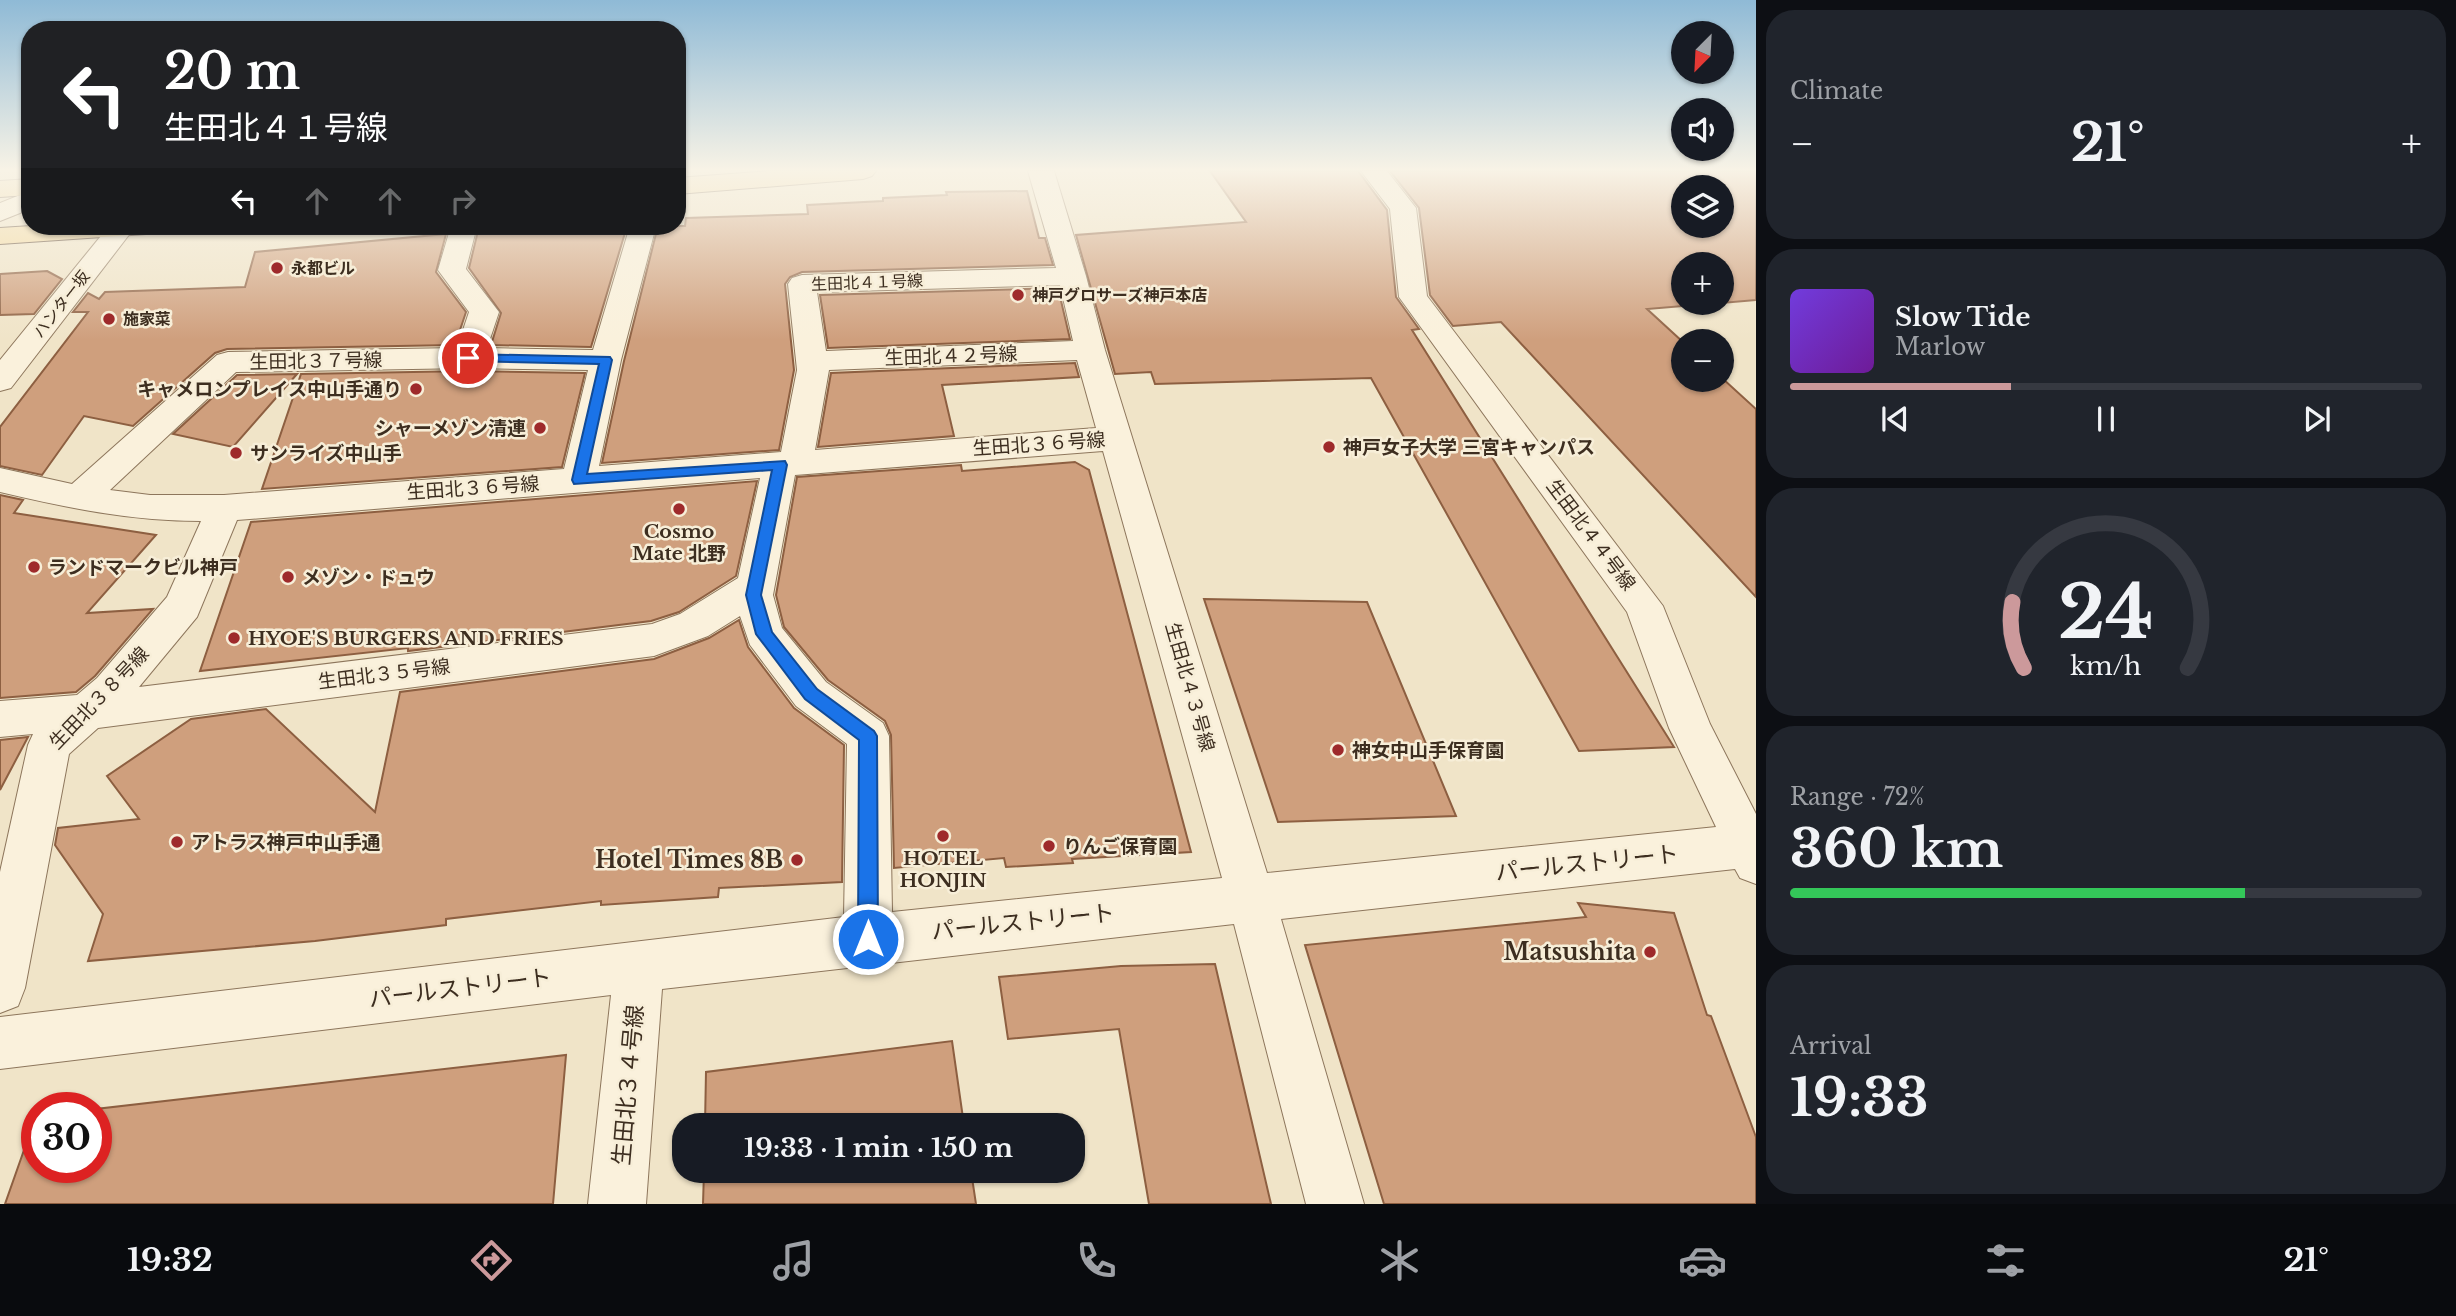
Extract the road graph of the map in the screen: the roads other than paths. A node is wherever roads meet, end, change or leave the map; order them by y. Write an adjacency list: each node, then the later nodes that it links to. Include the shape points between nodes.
1 (1058, 227): 8 (street, 生田北４３号線)
2 (1405, 227): 23 (street, 生田北４４号線, via 1413,297 1644,606 1689,728)
3 (21, 235): 7 (main road)
4 (127, 235): 13 (street, ハンター坂)
5 (462, 235): 10 (street, via 452,270 484,312)
6 (641, 235): 11 (street)
7 (0, 236)
8 (1072, 276): 9 (street, 生田北４３号線); 12 (street, 生田北４１号線, via 802,284)
9 (1090, 350): 12 (street, 生田北４２号線); 14 (street, 生田北４３号線)
10 (468, 358): 11 (street, 生田北３７号線); 18 (street, 生田北３７号線, via 228,362)
11 (606, 360): 17 (street)
12 (812, 361): 15 (street, 生田北４１号線)
13 (0, 381)
14 (1116, 438): 15 (street, 生田北３６号線); 24 (street, 生田北４３号線)
15 (788, 464): 17 (street, 生田北３６号線); 20 (street, 生田北４１号線)
16 (0, 480): 18 (street, 生田北３６号線)
17 (579, 480): 19 (street, 生田北３６号線)
18 (79, 498): 19 (street, 生田北３６号線, via 150,508)
19 (224, 508): 21 (street, 生田北３８号線, via 183,606 112,690)
20 (755, 587): 21 (street, 生田北３５号線, via 694,625 654,640); 25 (street, 生田北４１号線, via 764,634 811,694 868,736)
21 (85, 712): 22 (street, 生田北３５号線); 27 (street, 生田北３８号線, via 49,745)
22 (0, 719)
23 (1753, 851): 24 (street, パールストリート)
24 (1251, 898): 25 (street, パールストリート); 30 (street, 生田北４３号線)
25 (868, 939): 26 (street, パールストリート)
26 (639, 967): 28 (street, パールストリート); 29 (street, 生田北３４号線)
27 (0, 988)
28 (0, 1043)
29 (617, 1204)
30 (1335, 1204)

